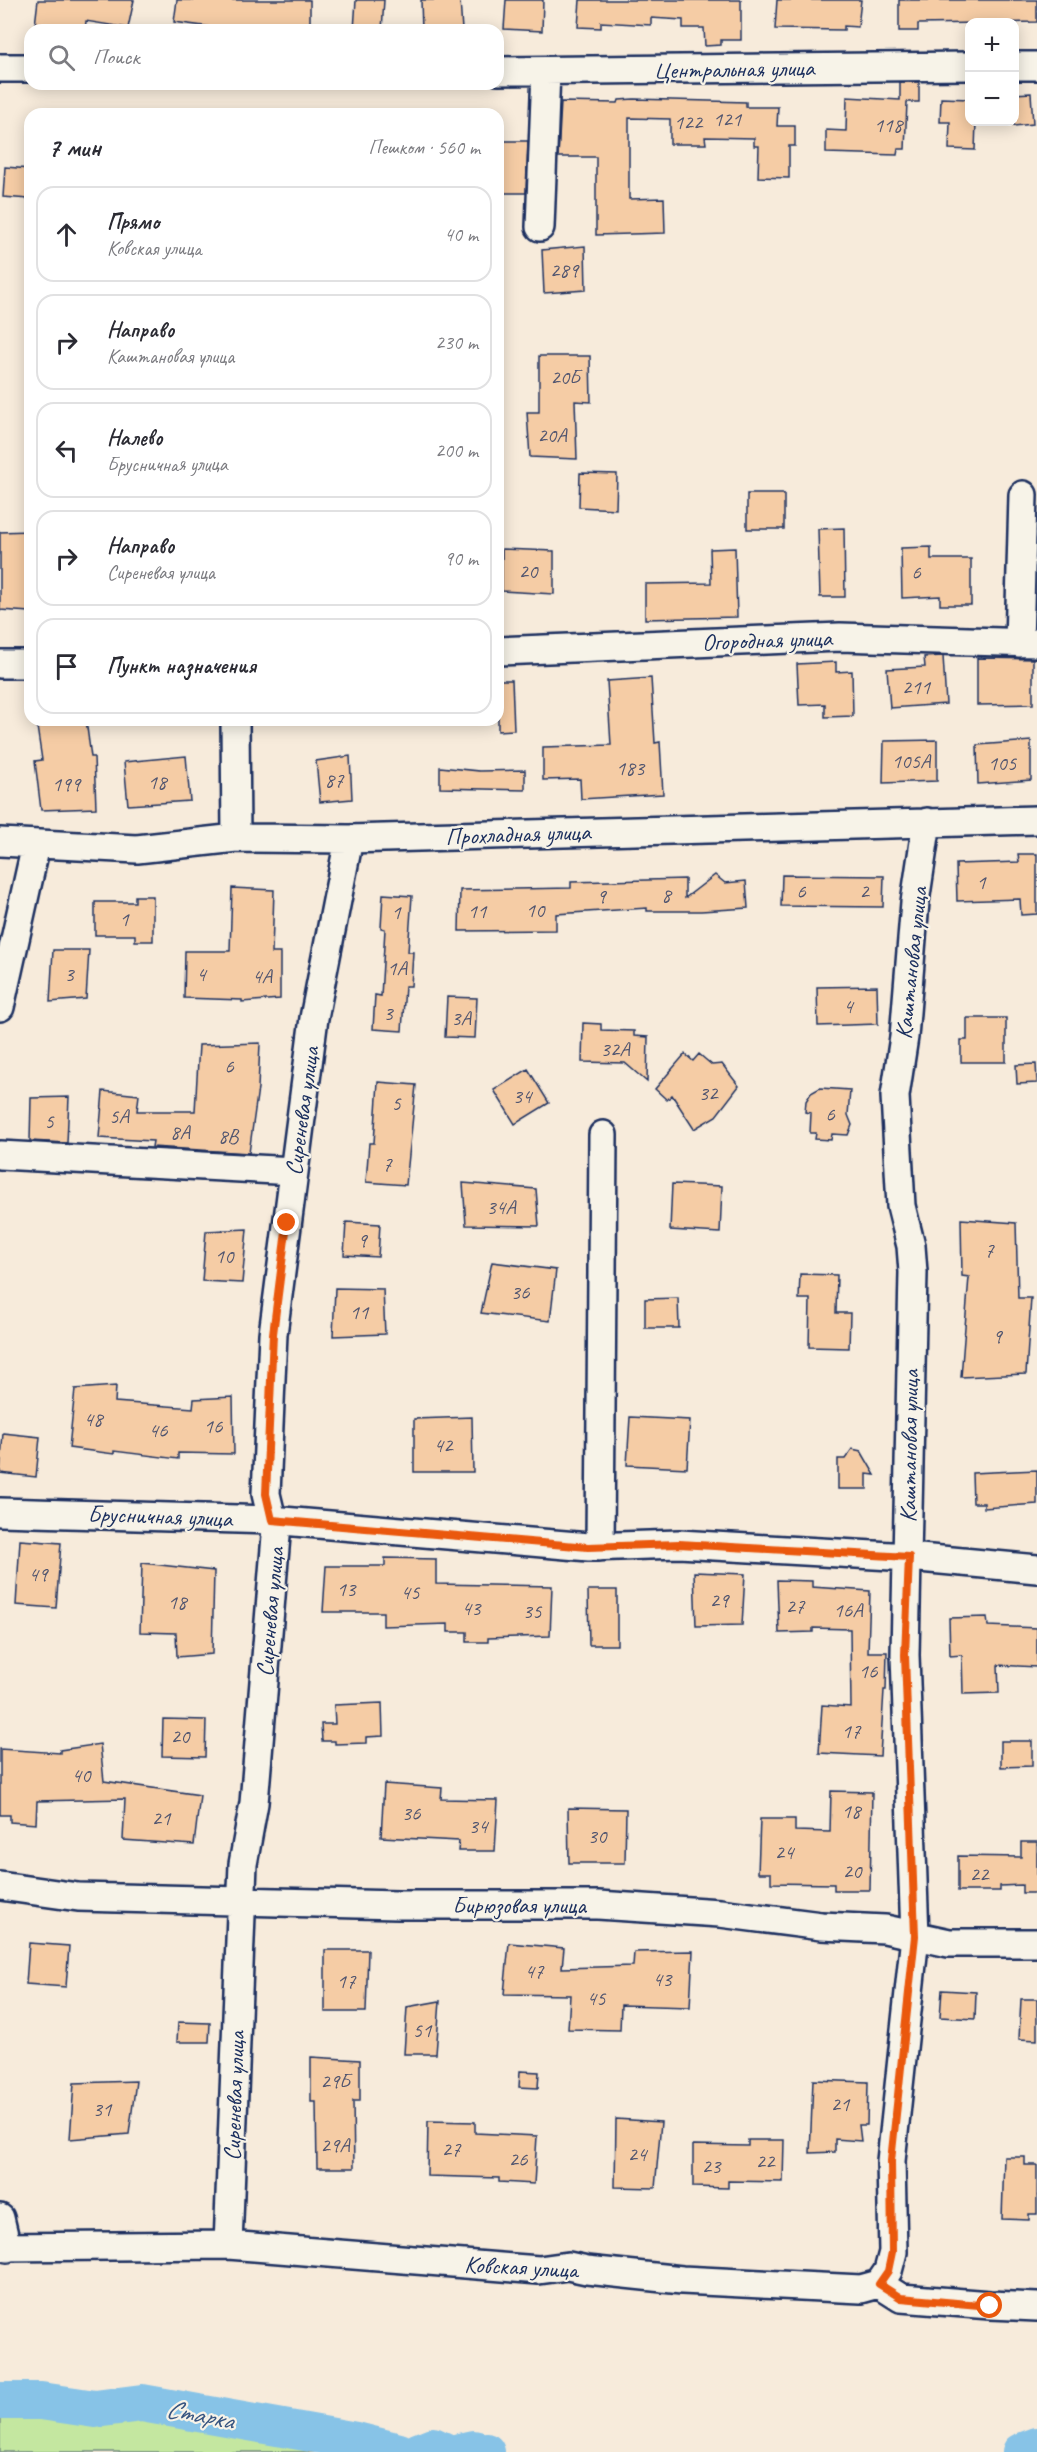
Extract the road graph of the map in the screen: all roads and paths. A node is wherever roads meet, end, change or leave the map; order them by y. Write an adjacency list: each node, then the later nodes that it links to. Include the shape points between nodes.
1 (965, 66): 7 (street, Центральная улица)
2 (1019, 66): 3 (street)
3 (1037, 66)
4 (0, 68): 5 (street)
5 (24, 68)
6 (504, 71): 7 (street, Центральная улица)
7 (546, 71): 8 (street)
8 (540, 228)
9 (1023, 495): 10 (street)
10 (1028, 643): 11 (street, Огородная улица, via 840,637)
11 (504, 651)
12 (0, 664): 13 (street)
13 (24, 664)
14 (235, 726): 17 (street)
15 (1037, 820): 16 (street, Прохладная улица)
16 (927, 822): 18 (street, Прохладная улица); 28 (street, Каштановая улица, via 895,1096 901,1206 913,1272)
17 (236, 838): 18 (street, Прохладная улица); 20 (street, Прохладная улица, via 137,849)
18 (350, 839): 24 (street, Сиреневая улица, via 314,1018)
19 (0, 842): 20 (street, Прохладная улица)
20 (36, 845): 21 (street)
21 (0, 1007)
22 (603, 1135): 27 (street)
23 (0, 1155): 24 (street)
24 (294, 1171): 26 (street, Сиреневая улица, via 273,1334 266,1494)
25 (0, 1512): 26 (street, Брусничная улица)
26 (272, 1520): 27 (street, Брусничная улица); 31 (street, Сиреневая улица, via 276,1536 254,1803)
27 (600, 1546): 28 (street, Брусничная улица, via 679,1544)
28 (909, 1557): 29 (street, Брусничная улица); 32 (street, Каштановая улица, via 905,1655)
29 (1037, 1569)
30 (0, 1886): 31 (street, Бирюзовая улица, via 78,1897)
31 (241, 1900): 32 (street, Бирюзовая улица, via 597,1905 885,1929); 35 (street, Сиреневая улица)
32 (915, 1936): 33 (street, Бирюзовая улица, via 949,1942); 37 (street, Каштановая улица, via 891,2161 892,2252 888,2271)
33 (1037, 1943)
34 (0, 2218): 36 (street)
35 (228, 2246): 36 (street, Ковская улица); 37 (street, Ковская улица, via 539,2270 568,2266 681,2280 861,2289)
36 (4, 2247)
37 (879, 2284): 38 (street, via 901,2298)
38 (1037, 2307)

